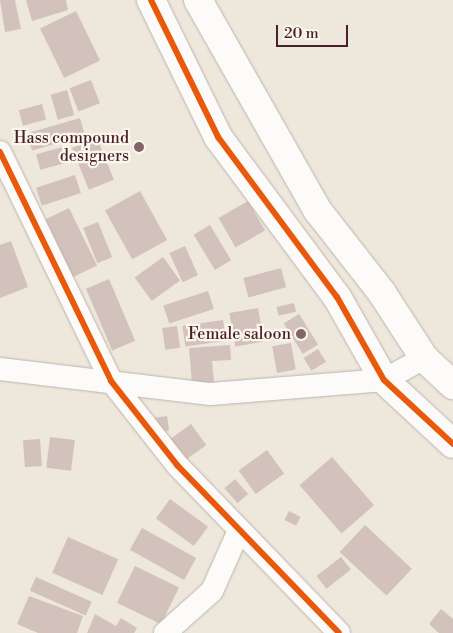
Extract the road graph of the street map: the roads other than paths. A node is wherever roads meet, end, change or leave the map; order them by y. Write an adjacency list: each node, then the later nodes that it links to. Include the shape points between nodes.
1 (151, 0): 6 (street, via 218,137 337,297)
2 (198, 0): 4 (street, via 318,211 382,293)
3 (0, 152): 7 (street)
4 (424, 358): 6 (street); 8 (street)
5 (0, 369): 7 (street)
6 (384, 380): 7 (street, via 211,394); 9 (street)
7 (111, 381): 10 (street, via 177,465)
8 (453, 386)
9 (453, 444)
10 (238, 533): 11 (street, via 212,590); 12 (street)
11 (165, 633)
12 (339, 633)

